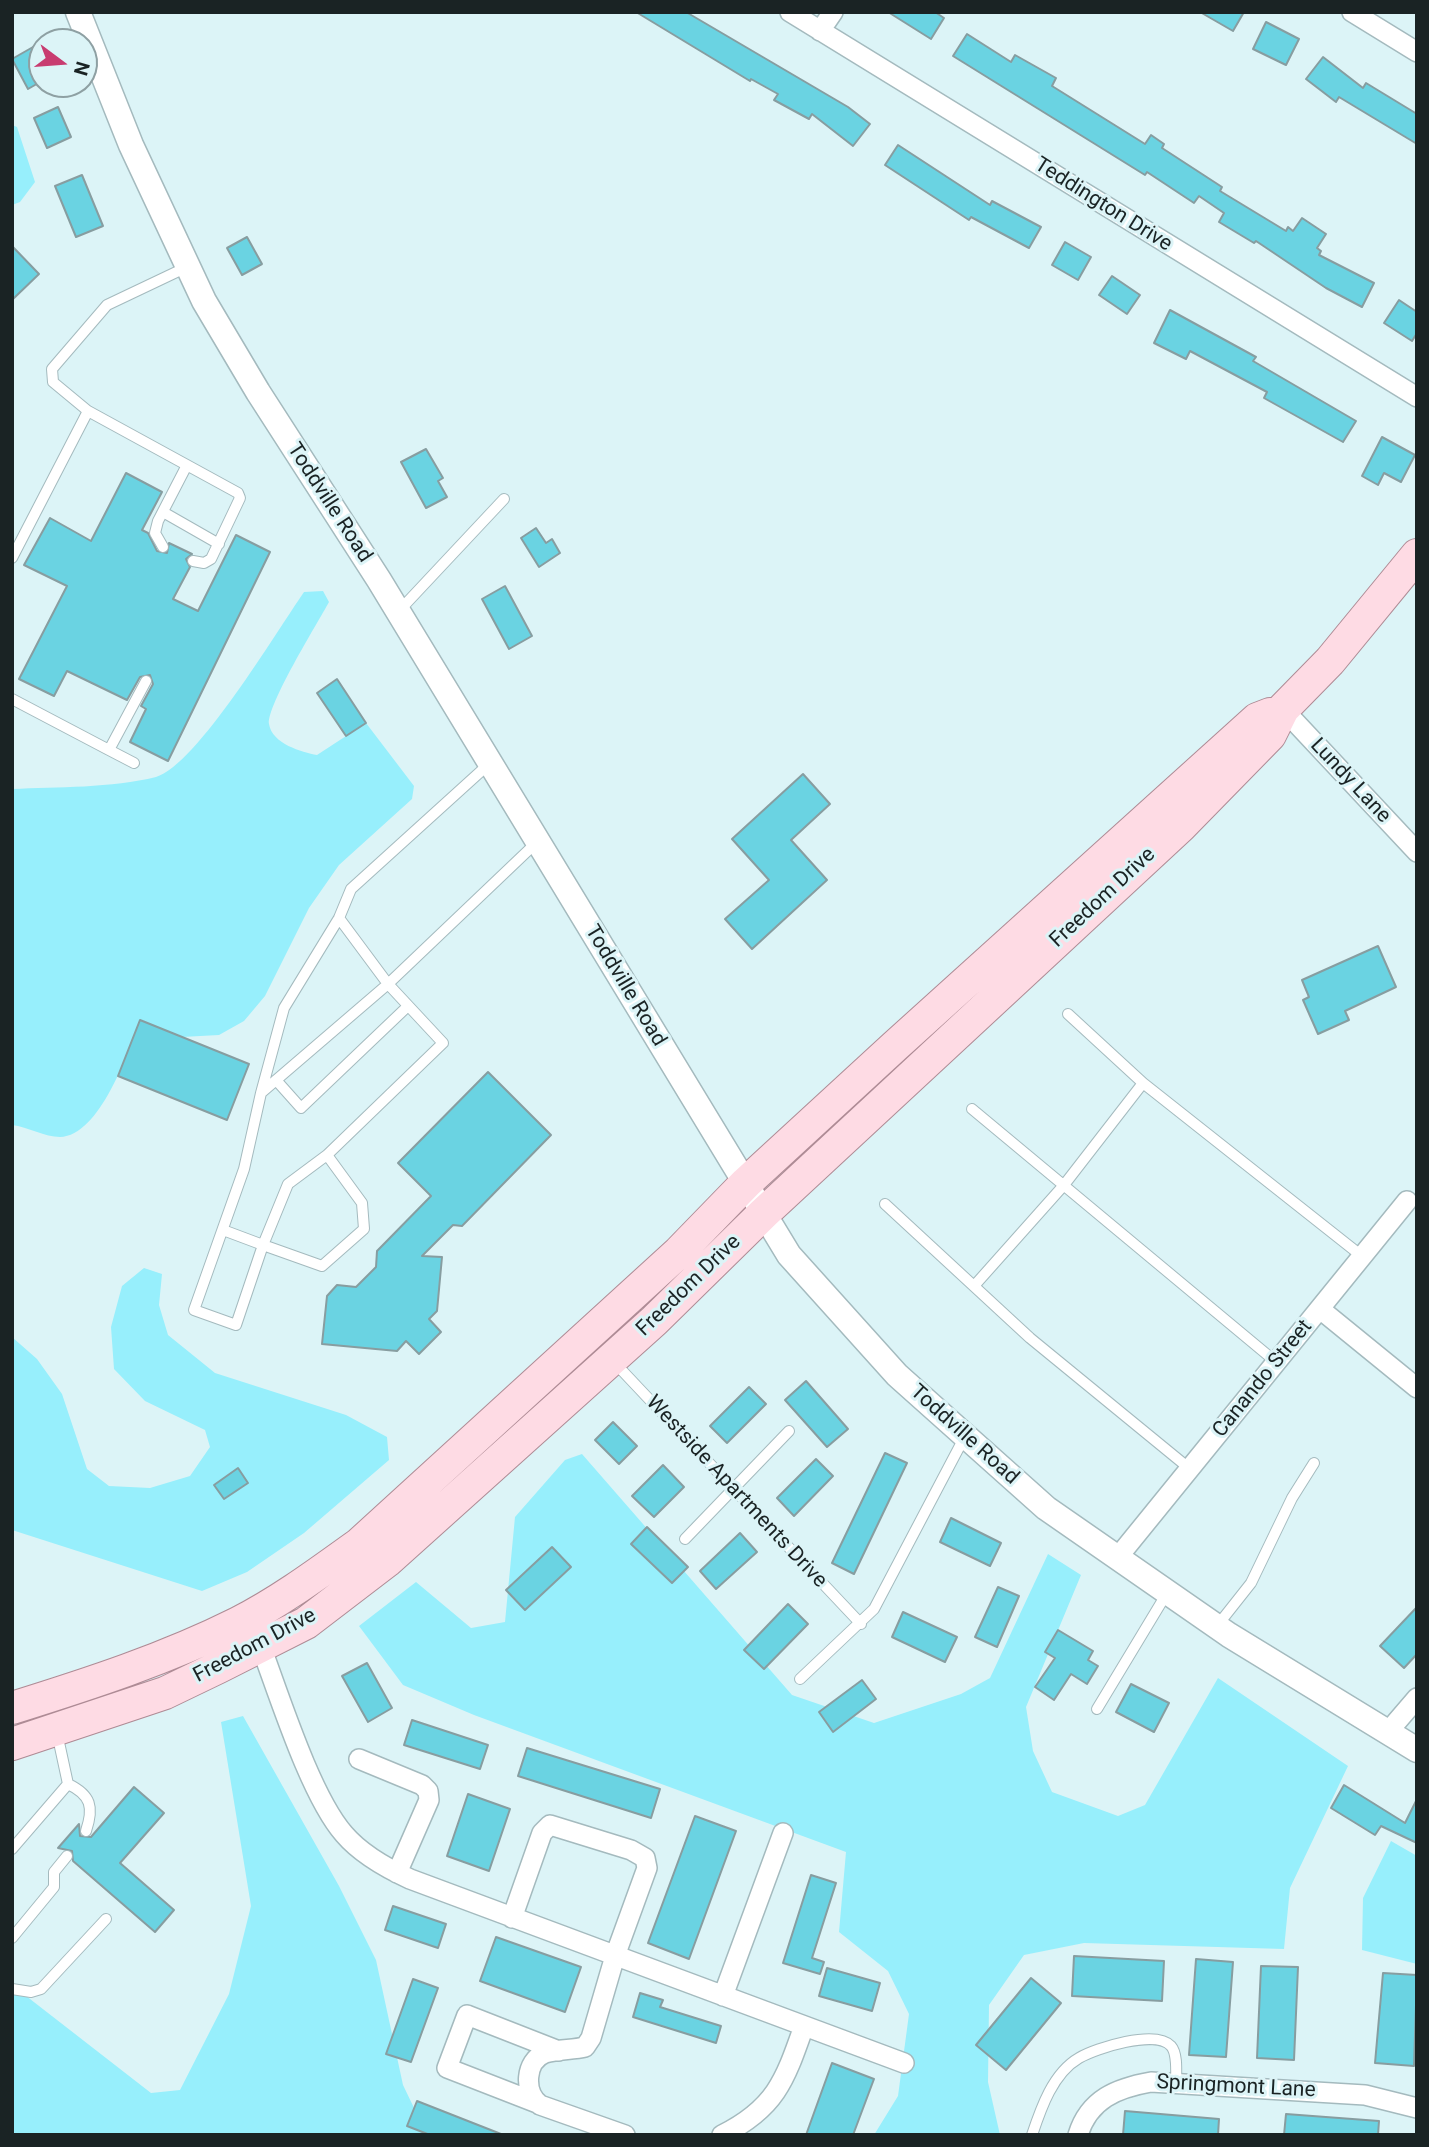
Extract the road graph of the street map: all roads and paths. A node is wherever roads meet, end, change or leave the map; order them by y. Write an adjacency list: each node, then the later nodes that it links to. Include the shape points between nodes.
1 (78, 12): 7 (street, Toddville Road, via 131,145)
2 (790, 12): 5 (street, Teddington Drive)
3 (833, 12): 5 (street)
4 (1352, 12): 6 (street)
5 (820, 31): 8 (street, Teddington Drive)
6 (1417, 52)
7 (188, 267): 9 (lane, via 107,305 52,369 53,382); 18 (street, Toddville Road, via 258,392)
8 (1417, 397)
9 (88, 411): 10 (lane); 16 (lane)
10 (187, 465): 12 (lane); 13 (lane, via 238,493 239,503)
11 (504, 499): 18 (lane)
12 (163, 512): 13 (lane); 14 (lane, via 155,533)
13 (219, 544): 17 (lane, via 211,559)
14 (163, 547)
15 (1417, 555): 21 (main road, Freedom Drive, via 1330,662)
16 (12, 558)
17 (193, 561)
18 (398, 611): 24 (street, Toddville Road)
19 (146, 681): 22 (lane)
20 (12, 699): 22 (lane)
21 (1283, 709): 26 (street, Lundy Lane); 36 (main road, Freedom Drive, via 1257,719); 40 (main road, Freedom Drive, via 1270,735 1180,827)
22 (109, 750): 23 (lane)
23 (134, 763)
24 (491, 763): 25 (street, Toddville Road); 27 (lane, via 351,889)
25 (538, 841): 28 (lane); 36 (street, Toddville Road)
26 (1417, 852)
27 (339, 918): 28 (lane); 33 (lane, via 285,1008)
28 (388, 984): 29 (lane); 31 (lane)
29 (408, 1006): 31 (lane, via 301,1108); 35 (lane, via 443,1043)
30 (1068, 1014): 32 (lane)
31 (276, 1080): 33 (lane)
32 (1143, 1083): 37 (lane); 43 (lane)
33 (261, 1093): 41 (lane, via 244,1170)
34 (972, 1109): 37 (lane)
35 (327, 1155): 42 (lane, via 288,1184); 42 (lane, via 362,1203 364,1228 322,1266)
36 (746, 1183): 40 (street, Toddville Road); 57 (main road, Freedom Drive, via 678,1252 359,1544 303,1585)
37 (1063, 1185): 44 (lane); 47 (lane)
38 (1407, 1201): 43 (street, Canando Street)
39 (885, 1204): 44 (lane)
40 (764, 1213): 46 (main road, Freedom Drive); 50 (street, Toddville Road, via 789,1255 856,1333)
41 (223, 1230): 42 (lane); 42 (lane, via 194,1310 236,1325)
42 (263, 1245)
43 (1363, 1256): 45 (street, Canando Street)
44 (974, 1286): 52 (lane)
45 (1320, 1309): 47 (street, Canando Street); 48 (street)
46 (611, 1359): 53 (lane, Westside Apartments Drive); 60 (main road, Freedom Drive, via 387,1561 306,1623)
47 (1276, 1362): 52 (street, Canando Street)
48 (1417, 1388)
49 (789, 1431): 53 (lane)
50 (964, 1437): 55 (street, Toddville Road, via 1046,1508); 58 (lane, via 886,1590)
51 (1314, 1464): 59 (lane, via 1292,1497 1251,1583)
52 (1190, 1469): 55 (street, Canando Street)
53 (733, 1489): 54 (lane); 58 (lane, Westside Apartments Drive)
54 (685, 1539)
55 (1118, 1557): 56 (street, Toddville Road)
56 (1167, 1593): 59 (street, Toddville Road); 64 (lane)
57 (249, 1616): 60 (street); 63 (main road, Freedom Drive, via 166,1656)
58 (861, 1624): 61 (lane)
59 (1216, 1627): 66 (street, Toddville Road)
60 (261, 1646): 65 (main road, Freedom Drive, via 165,1693); 75 (street, via 325,1804 342,1833)
61 (800, 1679)
62 (1417, 1698): 66 (street)
63 (12, 1708)
64 (1097, 1709)
65 (57, 1729): 67 (main road, Freedom Drive); 70 (lane)
66 (1387, 1733): 68 (street, Toddville Road)
67 (12, 1744)
68 (1417, 1750)
69 (359, 1759): 75 (street, via 428,1791 429,1800)
70 (68, 1784): 71 (lane, via 86,1794 90,1802); 73 (lane)
71 (86, 1831)
72 (783, 1833): 81 (street)
73 (12, 1849)
74 (67, 1856): 78 (lane, via 54,1872 54,1887)
75 (397, 1873): 76 (street)
76 (512, 1918): 79 (street); 79 (street, via 542,1833 550,1825 631,1850 645,1858 647,1868)
77 (106, 1919): 80 (lane, via 41,1989)
78 (12, 1938)
79 (615, 1956): 81 (street); 83 (street, via 585,2047)
80 (12, 1989)
81 (723, 1996): 82 (street)
82 (804, 2026): 84 (street); 89 (street, via 777,2091 760,2113)
83 (560, 2052): 86 (street, via 544,2053 534,2063 527,2089); 86 (street, via 467,2015 447,2068)
84 (904, 2063)
85 (1176, 2083): 87 (street, Springmont Lane, via 1352,2094); 90 (lane, via 1175,2054 1161,2040 1135,2039 1078,2059 1051,2087); 91 (street, Springmont Lane, via 1120,2087 1088,2113)
86 (540, 2105): 88 (street)
87 (1417, 2108)
88 (625, 2135)
89 (722, 2135)
90 (1032, 2135)
91 (1079, 2135)

